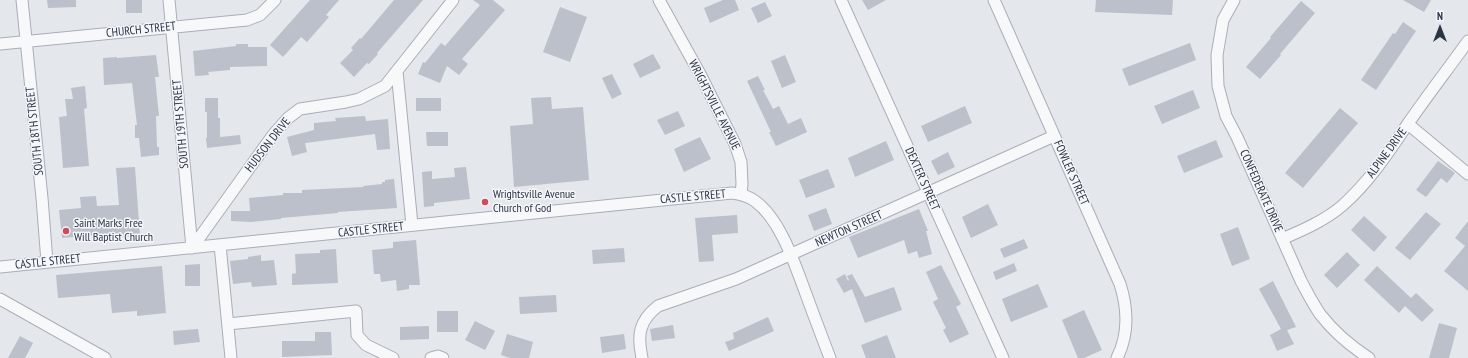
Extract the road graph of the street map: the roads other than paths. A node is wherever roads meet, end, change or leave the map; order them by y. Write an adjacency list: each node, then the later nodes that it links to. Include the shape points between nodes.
1 (22, 0): 10 (street, SOUTH 18TH STREET)
2 (169, 0): 9 (street, SOUTH 19TH STREET)
3 (275, 0): 9 (street, CHURCH STREET, via 260,15 252,19)
4 (453, 0): 13 (street, HUDSON DRIVE)
5 (659, 0): 18 (street, WRIGHTSVILLE AVENUE, via 736,144 741,162)
6 (841, 0): 17 (street, DEXTER STREET)
7 (994, 0): 15 (street, FOWLER STREET)
8 (1229, 2): 20 (street, CONFEDERATE DRIVE, via 1216,55 1218,86 1226,116)
9 (172, 27): 10 (street, CHURCH STREET); 22 (street, SOUTH 19TH STREET)
10 (26, 41): 12 (street, CHURCH STREET); 24 (street, SOUTH 18TH STREET)
11 (1468, 41): 14 (street, ALPINE DRIVE)
12 (0, 44)
13 (397, 71): 19 (street); 22 (street, HUDSON DRIVE, via 385,86 359,99 304,108 294,113 273,135)
14 (1408, 124): 16 (street); 20 (street, ALPINE DRIVE, via 1378,167 1342,206 1313,225)
15 (1054, 136): 17 (street, NEWTON STREET); 28 (street, FOWLER STREET, via 1123,294 1126,327)
16 (1468, 174)
17 (928, 193): 23 (street, NEWTON STREET); 36 (street, DEXTER STREET)
18 (741, 194): 19 (street, CASTLE STREET); 23 (street, via 755,201 768,214)
19 (412, 225): 21 (street, CASTLE STREET)
20 (1282, 239): 37 (street, CONFEDERATE DRIVE, via 1301,281 1320,313 1338,333)
21 (220, 245): 22 (street, CASTLE STREET); 27 (street)
22 (192, 248): 24 (street, CASTLE STREET)
23 (791, 255): 34 (street, NEWTON STREET, via 736,279 658,306 645,319 639,334); 35 (street)
24 (47, 262): 25 (street, CASTLE STREET)
25 (0, 267)
26 (0, 299): 29 (street)
27 (228, 324): 30 (street); 31 (street, via 356,311 357,335 366,345)
28 (1119, 355)
29 (105, 358)
30 (231, 358)
31 (393, 358)
32 (431, 358): 33 (street)
33 (443, 358)
34 (642, 358)
35 (830, 358)
36 (1003, 358)
37 (1370, 358)

